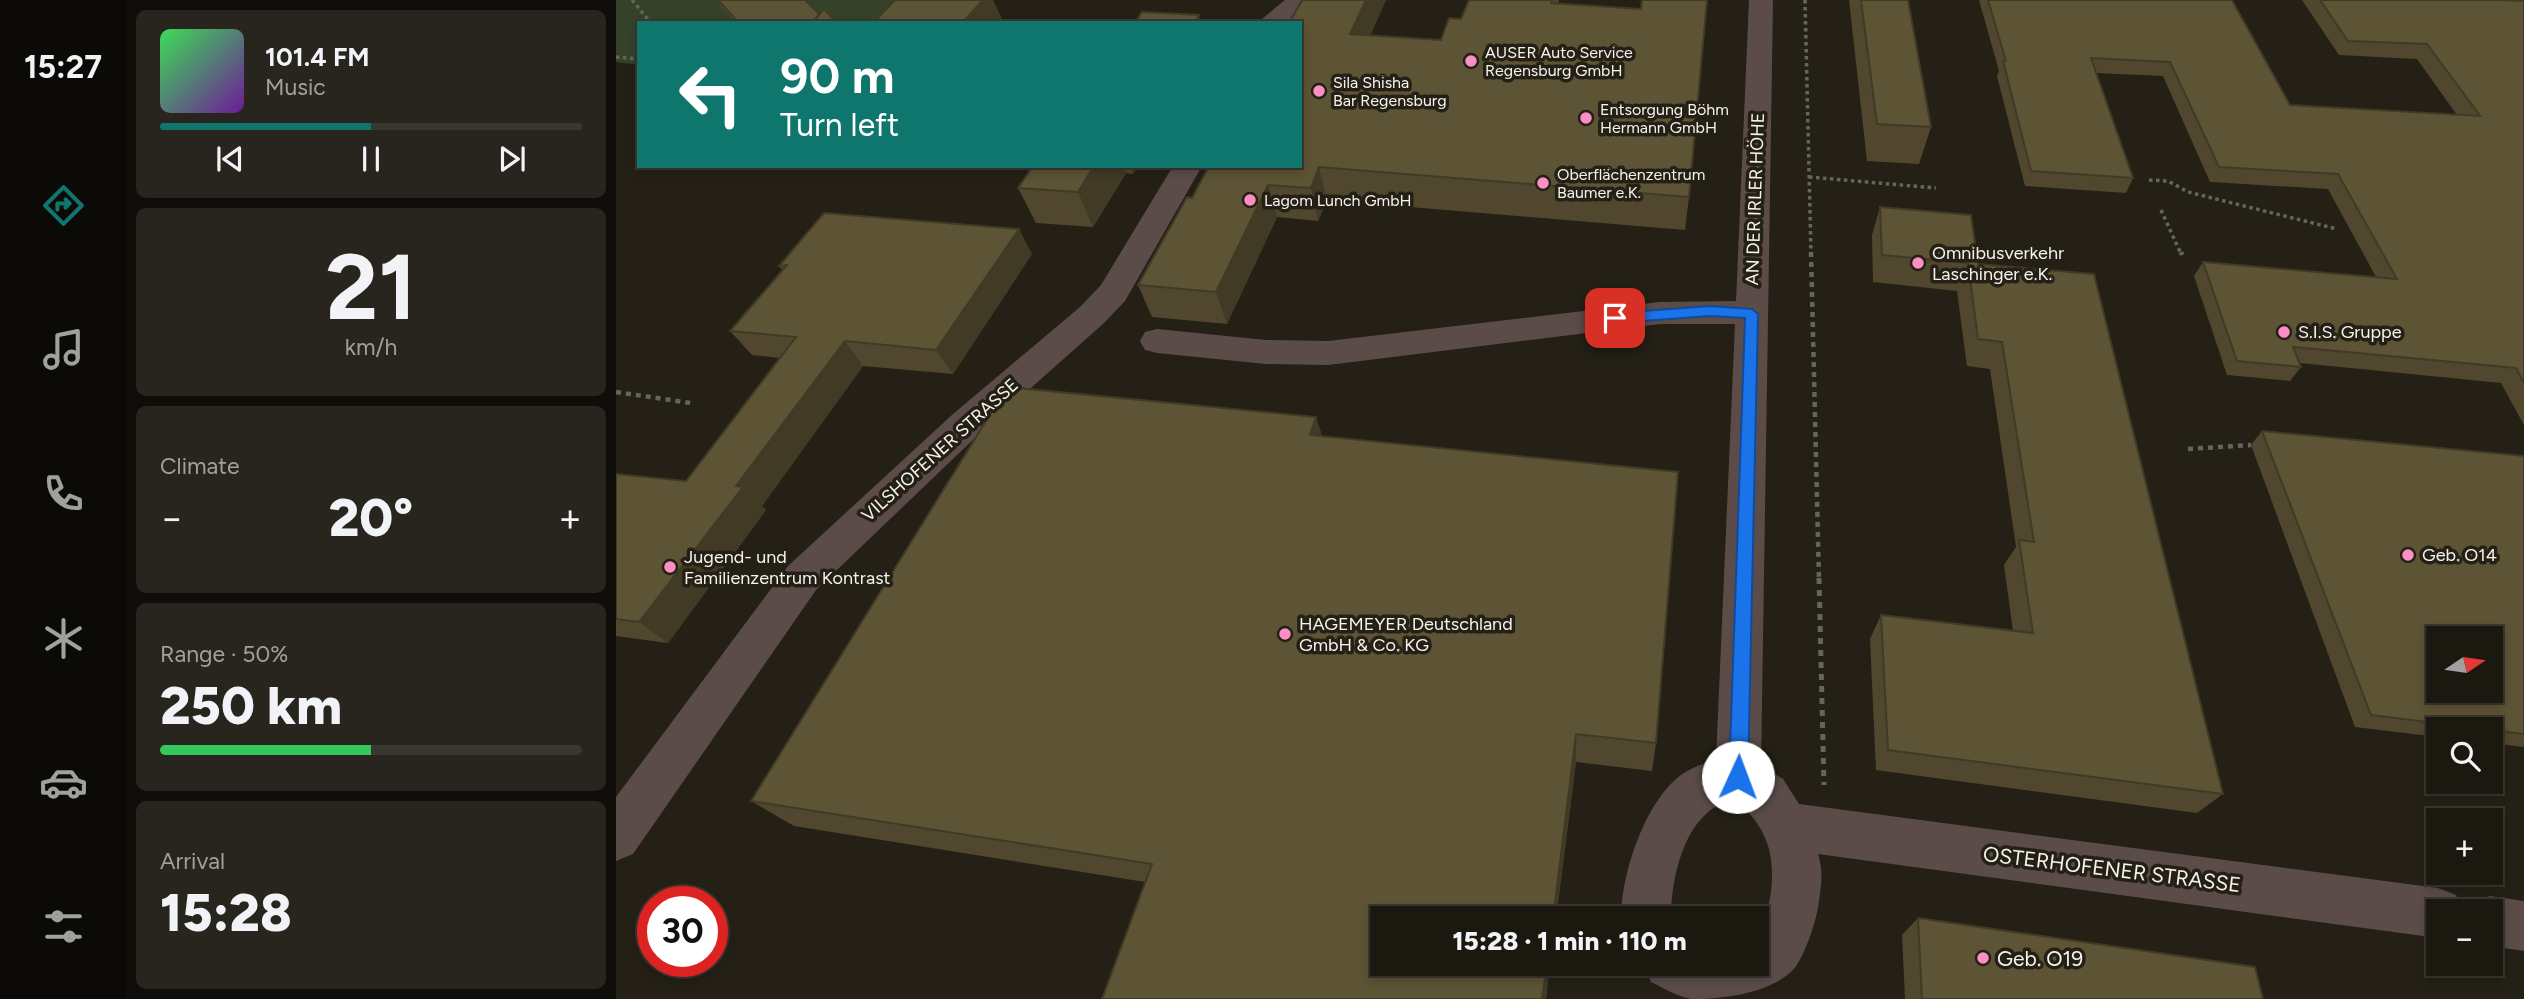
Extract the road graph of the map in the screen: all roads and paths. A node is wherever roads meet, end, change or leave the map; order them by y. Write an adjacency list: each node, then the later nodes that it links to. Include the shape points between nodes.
1 (632, 0): 5 (path)
2 (1309, 0): 6 (street, via 1289,6)
3 (1761, 0): 16 (street, AN DER IRLER HÖHE)
4 (1805, 0): 10 (path)
5 (649, 21)
6 (1271, 21)
7 (616, 57): 8 (path)
8 (637, 59)
9 (1187, 168): 24 (street, VILSHOFENER STRASSE, via 1113,293 802,578)
10 (1809, 177): 12 (path); 23 (path)
11 (2150, 180): 14 (path, via 2168,181 2188,192)
12 (1936, 188)
13 (2161, 210): 15 (path)
14 (2337, 229)
15 (2182, 255)
16 (1752, 314): 17 (street, via 1660,313 1328,353); 22 (street, AN DER IRLER HÖHE)
17 (1157, 341)
18 (616, 392): 19 (path)
19 (691, 402)
20 (2251, 445): 21 (path)
21 (2188, 449)
22 (1738, 777): 23 (street); 25 (street, via 1704,786 1676,814 1654,858)
23 (1805, 829): 26 (street, OSTERHOFENER STRASSE); 29 (street, via 1791,919)
24 (616, 837)
25 (1648, 906)
26 (2426, 911)
27 (2503, 923): 28 (street)
28 (2524, 926)
29 (1769, 956)

